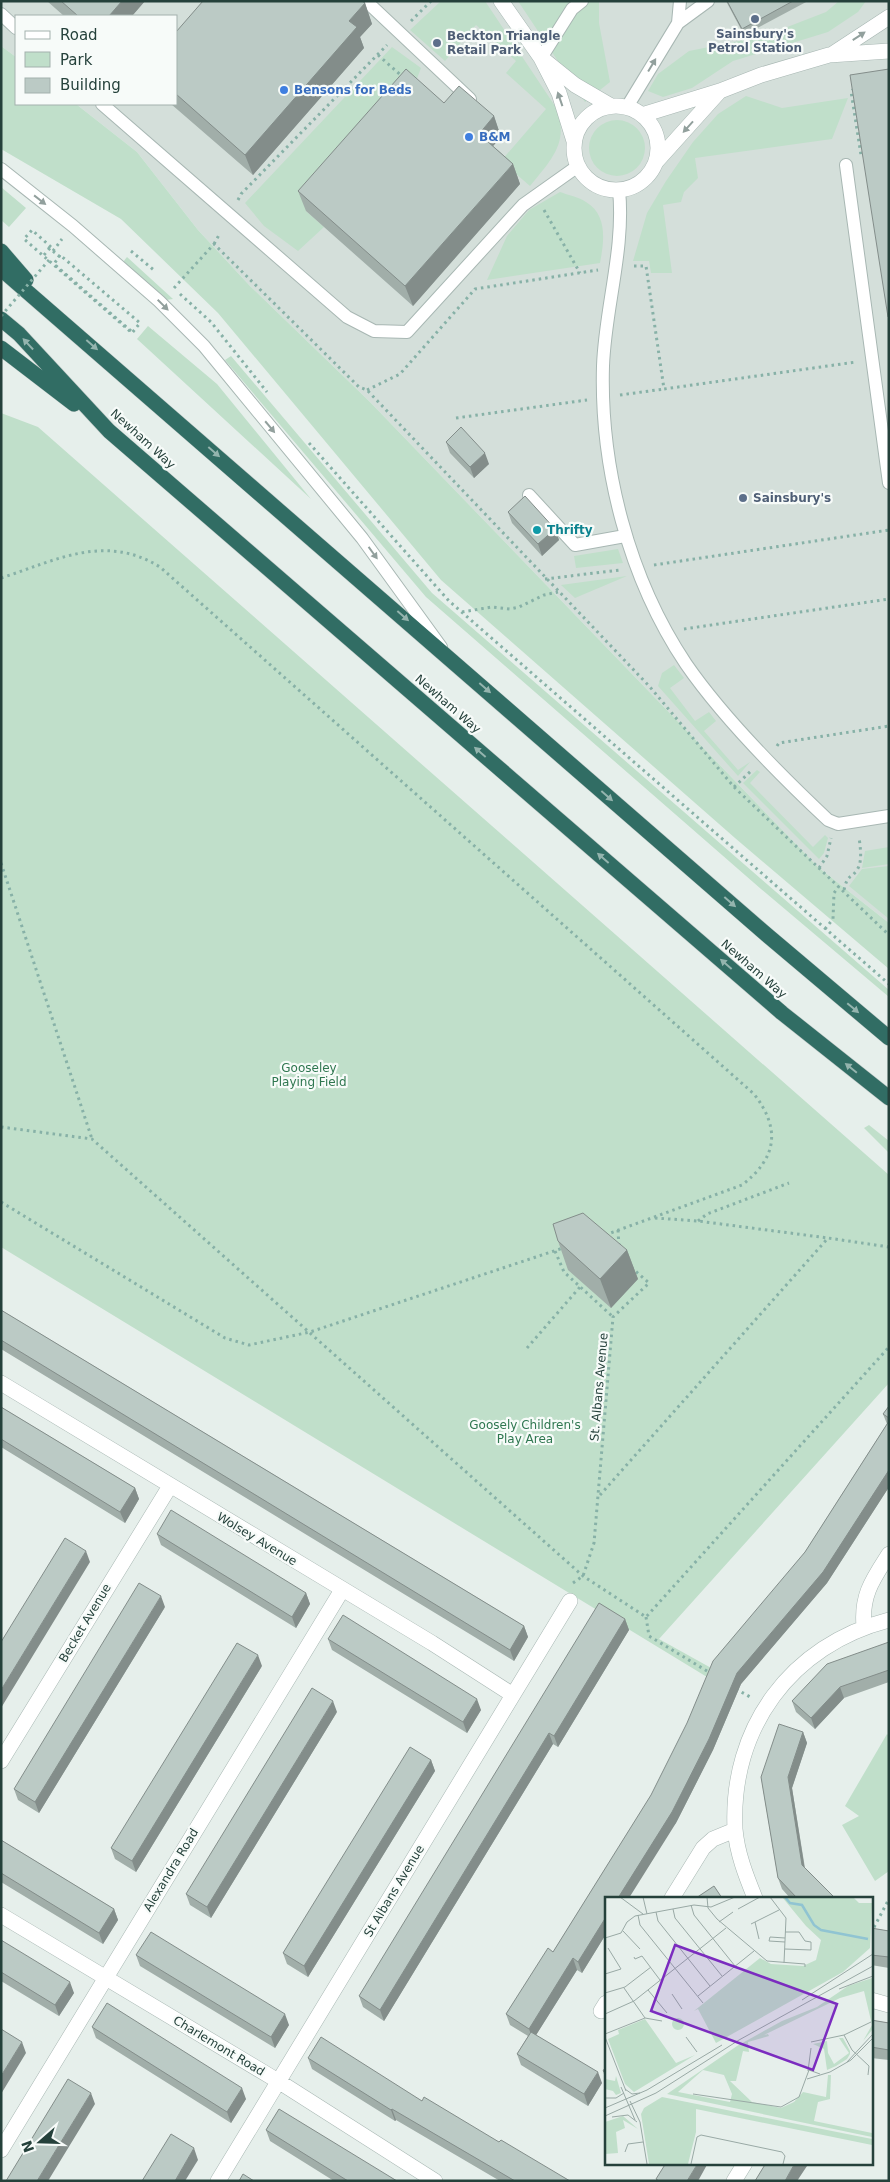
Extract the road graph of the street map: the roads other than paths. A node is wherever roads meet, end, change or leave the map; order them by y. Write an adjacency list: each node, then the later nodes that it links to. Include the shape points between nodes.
1 (366, 1): 16 (lane)
2 (501, 1): 12 (street)
3 (582, 1): 12 (lane, via 572,9)
4 (680, 1): 8 (lane)
5 (708, 1): 8 (lane)
6 (1, 14): 9 (lane)
7 (889, 17): 11 (street, one-way to 7)
8 (678, 23): 15 (lane, one-way to 8)
9 (15, 27)
10 (889, 51): 11 (street)
11 (829, 56): 13 (street, via 761,75)
12 (541, 58): 15 (street, via 576,85); 18 (street, one-way to 12, via 559,94)
13 (720, 91): 17 (street); 19 (street, one-way to 19)
14 (103, 105): 20 (lane, via 347,318 374,331 407,332 522,205)
15 (619, 106): 17 (street); 18 (street, via 597,110 585,119)
16 (482, 110)
17 (642, 115): 19 (street, via 658,139)
18 (574, 141): 20 (street)
19 (656, 163): 23 (street, via 642,182)
20 (578, 166): 23 (street, via 595,184)
21 (846, 166): 30 (lane)
22 (1, 170): 33 (lane, one-way to 33, via 159,300 204,346 362,538)
23 (619, 190): 32 (lane, via 620,231 603,367 605,428 612,482)
24 (1, 251): 26 (highway)
25 (1, 269): 26 (highway)
26 (55, 313): 33 (highway, one-way to 33)
27 (1, 317): 29 (highway, Newham Way, one-way to 27)
28 (1, 348): 29 (highway)
29 (109, 430): 36 (highway, Newham Way, one-way to 29, via 782,1013)
30 (889, 483)
31 (529, 495): 32 (lane, via 576,545)
32 (625, 536): 34 (lane, via 649,597 686,663 764,758 828,820 838,824)
33 (448, 656): 35 (highway, one-way to 35)
34 (889, 816)
35 (889, 1038)
36 (889, 1098)
37 (1, 1383): 38 (street, Wolsey Avenue)
38 (170, 1486): 40 (street, Wolsey Avenue); 45 (street, Becket Avenue)
39 (889, 1554): 43 (street, via 869,1584 862,1611)
40 (342, 1590): 44 (street, Wolsey Avenue); 50 (street, Alexandra Road)
41 (570, 1601): 44 (street, St Albans Avenue)
42 (889, 1620): 43 (street)
43 (864, 1626): 46 (street, via 826,1645 799,1667 765,1706 746,1745 736,1787)
44 (513, 1695): 53 (street, St Albans Avenue)
45 (1, 1761)
46 (735, 1830): 47 (street, via 713,1839 703,1848); 48 (street, via 743,1869)
47 (673, 1897)
48 (755, 1897)
49 (1, 1915): 50 (street, Charlemont Road)
50 (105, 1978): 53 (street, Charlemont Road); 54 (street, Alexandra Road)
51 (872, 2000): 52 (street)
52 (889, 2005)
53 (278, 2081): 56 (street, St Albans Avenue); 57 (street, Charlemont Road)
54 (1, 2150)
55 (744, 2164): 58 (street)
56 (218, 2181)
57 (436, 2181)
58 (734, 2181)

